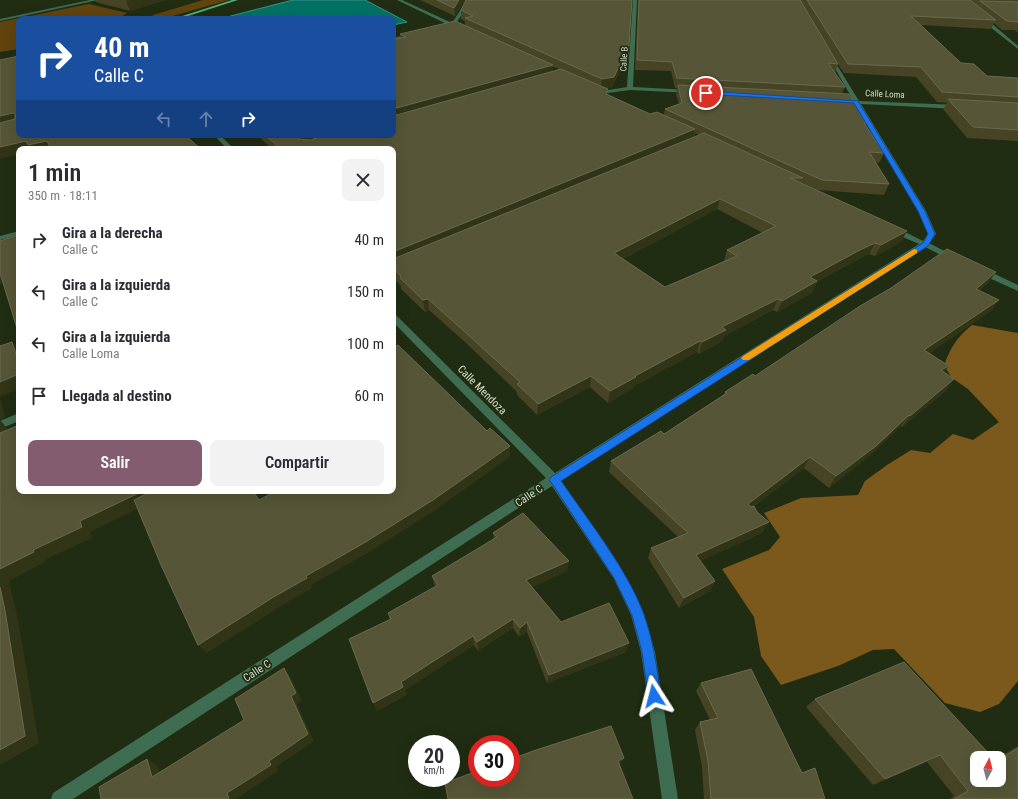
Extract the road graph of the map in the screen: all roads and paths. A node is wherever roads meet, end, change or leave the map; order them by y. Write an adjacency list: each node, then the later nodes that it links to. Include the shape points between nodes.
1 (96, 0): 7 (street)
2 (236, 0): 8 (main road)
3 (399, 0): 11 (street)
4 (469, 0): 11 (street)
5 (635, 0): 18 (street, Calle B)
6 (979, 15): 17 (street)
7 (19, 16)
8 (185, 16)
9 (16, 17): 10 (street)
10 (0, 20)
11 (453, 25): 12 (street); 14 (street)
12 (438, 29)
13 (423, 32): 15 (street)
14 (467, 32)
15 (396, 38)
16 (824, 48): 23 (street)
17 (1018, 48)
18 (630, 88): 20 (street); 21 (street)
19 (593, 89): 20 (street)
20 (600, 92): 22 (street)
21 (700, 92)
22 (614, 98)
23 (852, 102): 24 (street, Calle Loma); 30 (street, via 922,211 932,234)
24 (964, 108)
25 (220, 138): 26 (street)
26 (228, 146)
27 (882, 224): 30 (street)
28 (16, 234): 29 (street)
29 (0, 238)
30 (925, 244): 31 (street); 37 (street, Calle C)
31 (961, 261)
32 (975, 268): 33 (street)
33 (1018, 288)
34 (396, 320): 37 (street, Calle Mendoza)
35 (16, 418): 36 (street)
36 (0, 425)
37 (554, 480): 38 (street, Calle C); 39 (street, Calle Mendoza, via 618,575 638,614 648,652)
38 (59, 799)
39 (670, 799)

